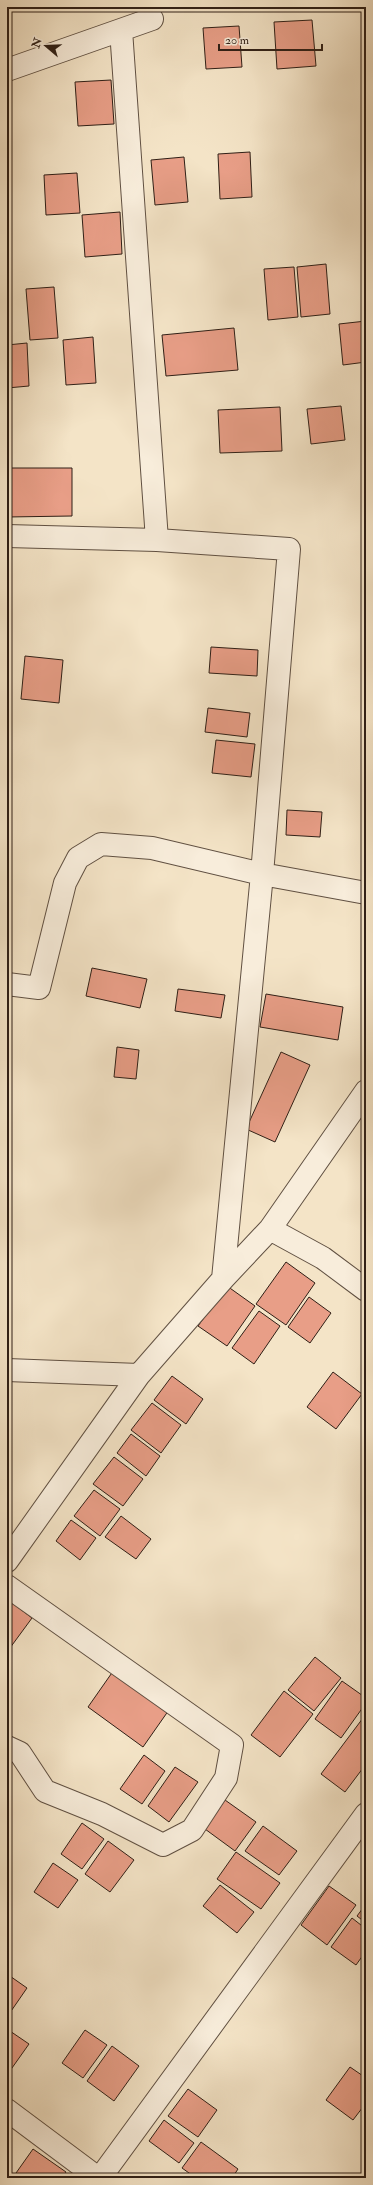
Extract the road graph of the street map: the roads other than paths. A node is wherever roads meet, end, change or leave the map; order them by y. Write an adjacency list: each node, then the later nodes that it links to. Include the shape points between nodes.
1 (152, 19): 2 (street)
2 (120, 30): 3 (street); 5 (street)
3 (7, 70)
4 (7, 536): 5 (street)
5 (157, 540): 6 (street, via 289,549)
6 (262, 874): 7 (street); 8 (street, via 152,848 101,844 78,858 65,883 39,988); 11 (street)
7 (366, 893)
8 (7, 984)
9 (366, 1091): 10 (street)
10 (270, 1229): 11 (street); 12 (street, via 323,1258)
11 (223, 1279): 14 (street)
12 (366, 1290)
13 (7, 1370): 14 (street)
14 (139, 1375): 15 (street)
15 (7, 1561)
16 (7, 1586): 17 (street, via 232,1745 226,1778 192,1830 163,1845 102,1814 45,1791 20,1753)
17 (7, 1746)
18 (366, 1814): 20 (street)
19 (7, 2110): 20 (street)
20 (99, 2178)

